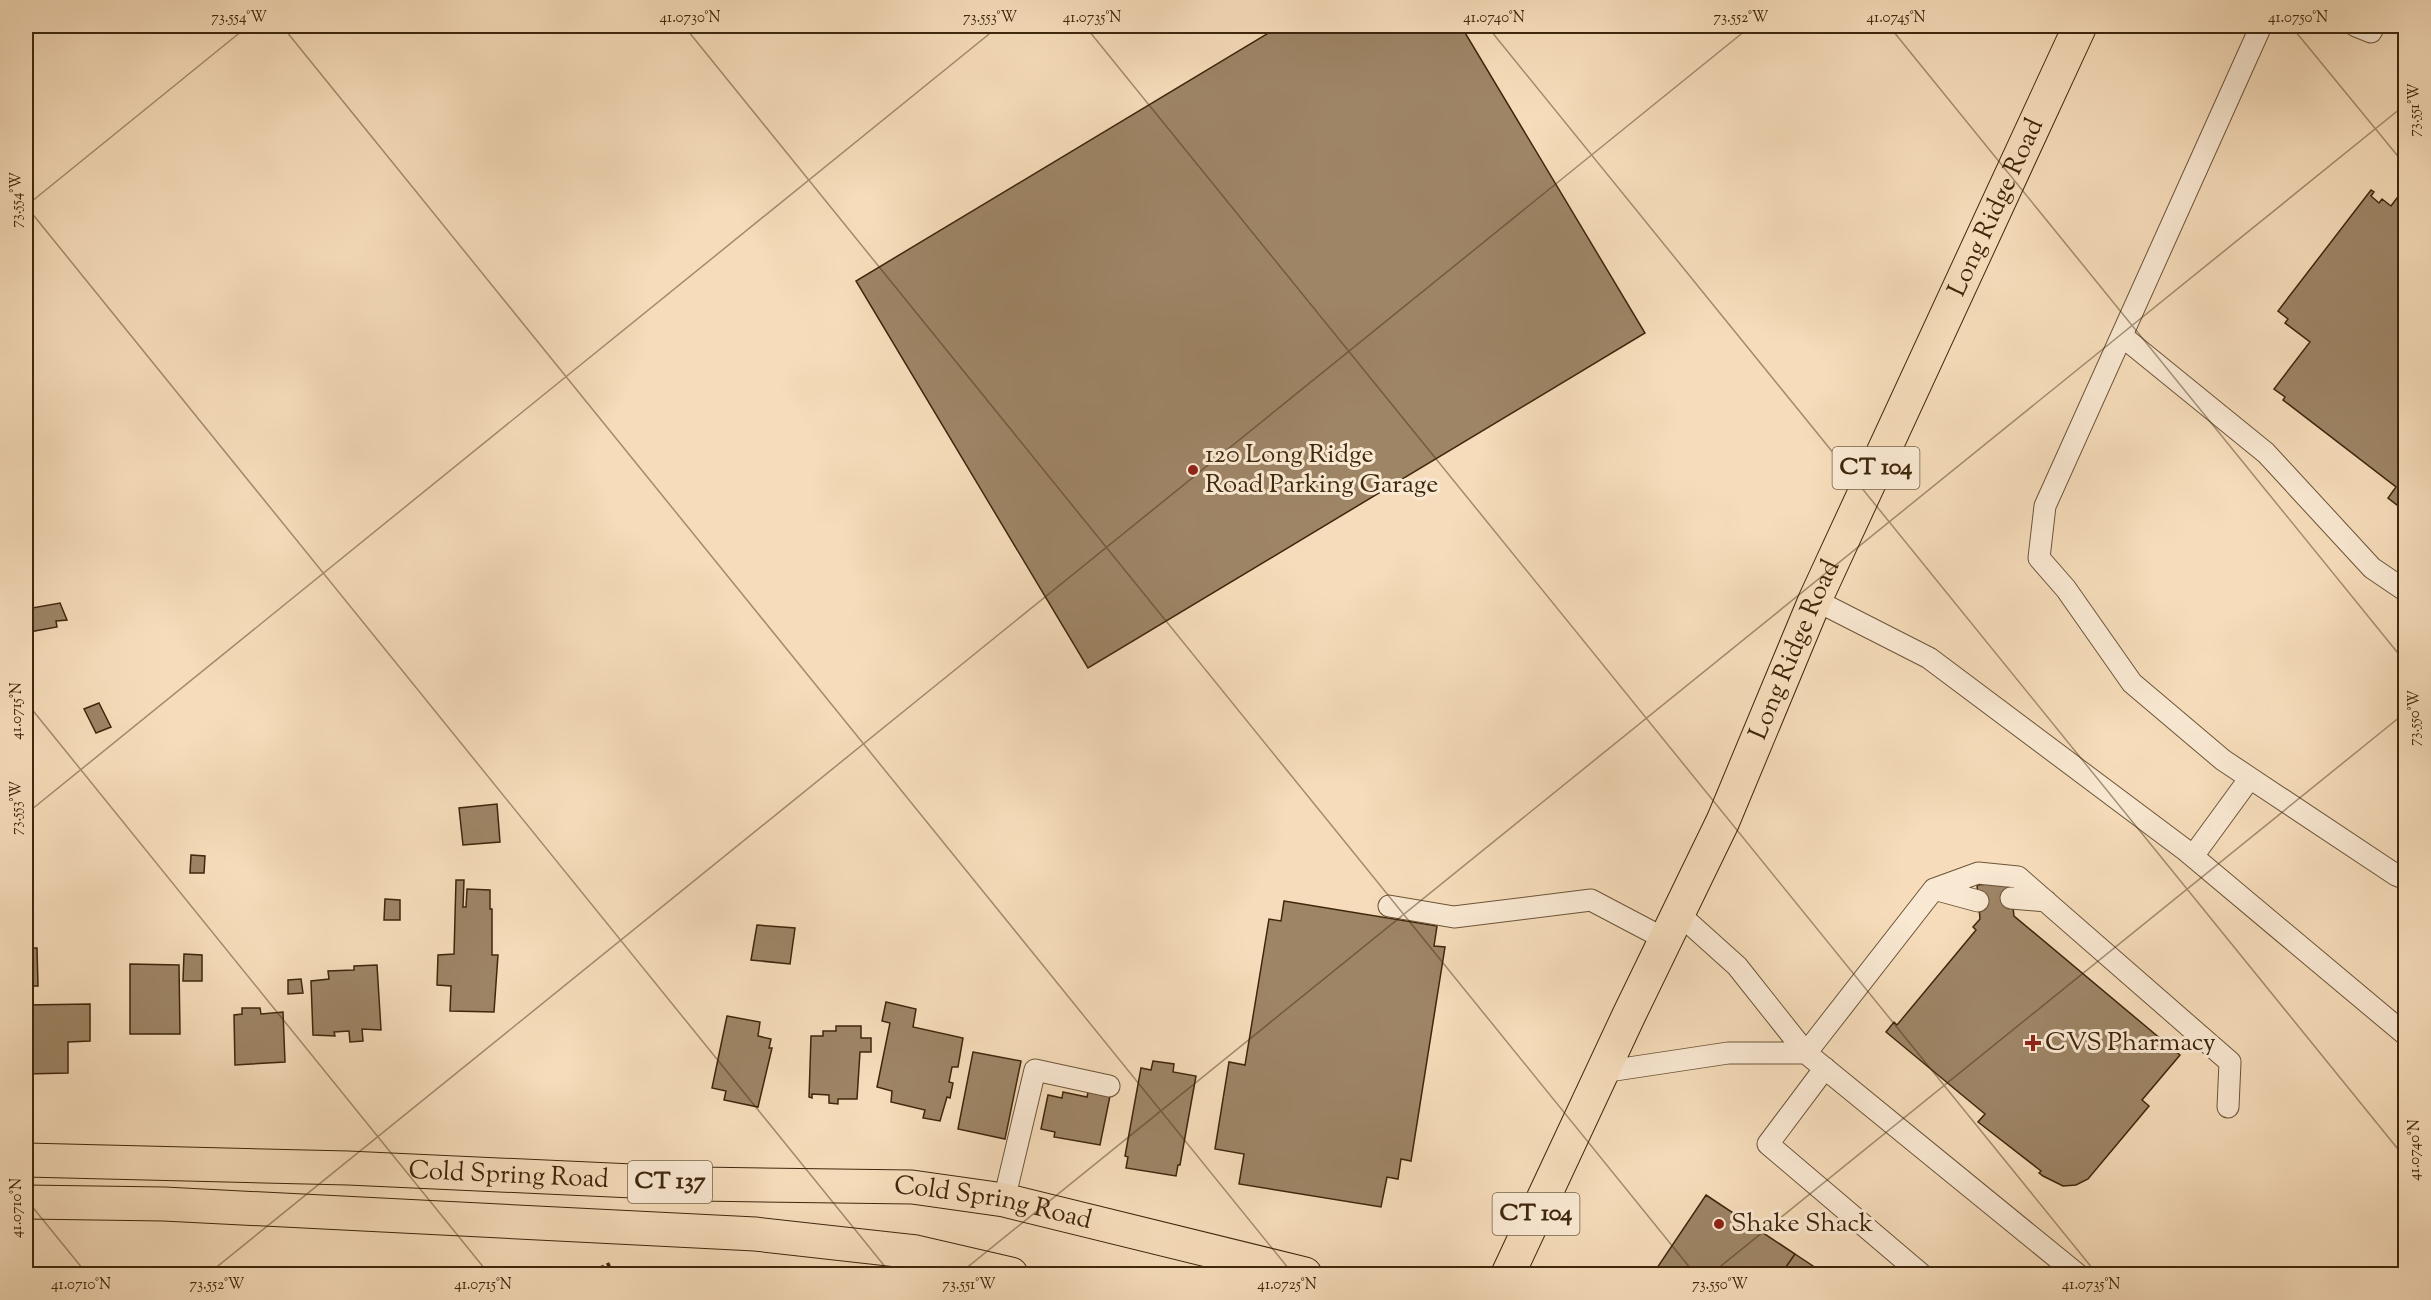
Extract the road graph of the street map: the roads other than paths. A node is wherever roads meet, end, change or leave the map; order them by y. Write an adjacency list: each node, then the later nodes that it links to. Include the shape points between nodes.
1 (2080, 26): 7 (main road, Long Ridge Road / CT 104)
2 (2261, 26): 5 (lane)
3 (2356, 26): 4 (lane, via 2371,32)
4 (2374, 26)
5 (2122, 336): 6 (lane, via 2266,453 2372,568); 8 (lane, via 2045,506 2039,558 2066,589 2132,683)
6 (2406, 591)
7 (1815, 600): 9 (lane, via 1929,658); 16 (main road, Long Ridge Road / CT 104, via 1723,820)
8 (2250, 778): 9 (lane); 10 (lane)
9 (2193, 856): 17 (lane)
10 (2406, 879)
11 (1934, 889): 13 (lane); 14 (lane, via 1978,873 2018,877); 18 (lane)
12 (2011, 898): 14 (lane)
13 (1978, 901)
14 (2046, 901): 22 (lane, via 2230,1062)
15 (1389, 906): 16 (lane, via 1454,916 1591,900)
16 (1671, 926): 18 (lane, via 1737,966); 20 (main road, Long Ridge Road / CT 104)
17 (2406, 1035)
18 (1806, 1053): 19 (lane); 20 (lane, via 1728,1053)
19 (1825, 1068): 29 (lane, via 1768,1143); 30 (lane)
20 (1602, 1072): 28 (main road, Long Ridge Road / CT 104)
21 (1109, 1086): 24 (lane, via 1035,1070)
22 (2228, 1107)
23 (26, 1160): 24 (main road, Cold Spring Road / CT 137, via 912,1188)
24 (1004, 1200): 27 (main road, Cold Spring Road / CT 137)
25 (26, 1202): 26 (main road, Cold Spring Road / CT 137, via 164,1204 755,1234 916,1252)
26 (1011, 1275)
27 (1305, 1275)
28 (1508, 1275)
29 (1921, 1275)
30 (2077, 1275)

